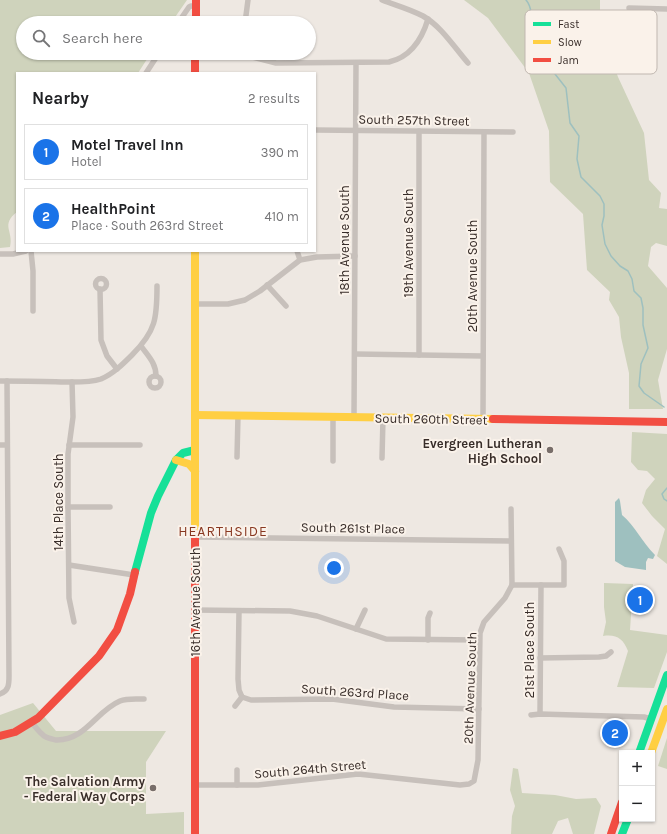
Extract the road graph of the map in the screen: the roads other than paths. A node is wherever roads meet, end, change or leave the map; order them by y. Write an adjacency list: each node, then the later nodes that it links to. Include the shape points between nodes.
1 (248, 0): 8 (street)
2 (382, 0): 9 (street)
3 (196, 3): 6 (street, via 189,7); 7 (main road)
4 (629, 8): 5 (street)
5 (667, 9)
6 (183, 16)
7 (196, 16)
8 (246, 16)
9 (428, 19): 13 (street, via 418,42 402,58 389,62); 14 (street)
10 (154, 60): 15 (street)
11 (195, 60): 16 (main road)
12 (264, 60): 13 (street, via 276,63)
13 (356, 62): 18 (street, 18th Avenue South)
14 (468, 63)
15 (147, 72)
16 (195, 72)
17 (316, 130): 18 (street, South 257th Street)
18 (356, 131): 19 (street, South 257th Street); 27 (street, 18th Avenue South)
19 (420, 132): 20 (street, South 257th Street); 37 (street, 19th Avenue South)
20 (484, 132): 21 (street, South 257th Street); 38 (street, 20th Avenue South)
21 (513, 132)
22 (22, 252): 26 (street)
23 (31, 252): 34 (street)
24 (195, 252): 32 (main road, 16th Avenue South)
25 (297, 252): 28 (street)
26 (0, 254)
27 (355, 256): 28 (street); 36 (street, 18th Avenue South)
28 (300, 260): 29 (street)
29 (267, 285): 32 (street, via 239,302); 33 (street)
30 (157, 286): 35 (street, via 157,311 154,323)
31 (100, 289): 39 (street, via 101,340)
32 (195, 304): 44 (main road, 16th Avenue South)
33 (286, 306)
34 (33, 312)
35 (141, 346): 39 (street); 40 (street, via 154,364)
36 (354, 354): 37 (street); 47 (street, 18th Avenue South)
37 (418, 355): 38 (street)
38 (483, 356): 49 (street, 20th Avenue South)
39 (117, 370): 43 (street, via 100,379)
40 (156, 376)
41 (0, 381): 42 (street)
42 (7, 381): 43 (street); 52 (street)
43 (72, 382): 53 (street, 14th Place South, via 73,417)
44 (195, 415): 45 (main road, South 260th Street); 55 (main road, 16th Avenue South)
45 (238, 415): 46 (main road, South 260th Street); 56 (street)
46 (334, 417): 47 (main road, South 260th Street); 59 (street)
47 (354, 417): 48 (main road, South 260th Street)
48 (383, 418): 49 (main road, South 260th Street); 57 (street)
49 (483, 419): 50 (main road, South 260th Street)
50 (667, 422)
51 (0, 445): 52 (street)
52 (7, 445): 82 (street, via 8,687)
53 (69, 445): 54 (street); 61 (street, 14th Place South)
54 (140, 445)
55 (195, 450): 58 (main road, via 183,453); 60 (main road, 16th Avenue South)
56 (237, 457)
57 (382, 458)
58 (176, 460): 60 (main road, via 189,464); 68 (main road, via 150,513)
59 (333, 460)
60 (195, 471): 64 (main road, 16th Avenue South)
61 (68, 507): 62 (street); 67 (street, 14th Place South)
62 (110, 507)
63 (511, 509): 65 (street)
64 (195, 537): 65 (street, South 261st Place); 71 (main road, 16th Avenue South)
65 (511, 540): 69 (street)
66 (559, 549): 70 (street, via 564,561 564,585)
67 (69, 565): 68 (street); 75 (street, 14th Place South, via 69,598)
68 (134, 575): 91 (main road, via 124,614 106,648)
69 (512, 585): 70 (street); 78 (street, 20th Avenue South, via 505,598 484,622)
70 (540, 585): 80 (street, 21st Place South)
71 (195, 610): 72 (street); 99 (main road, 16th Avenue South)
72 (239, 610): 76 (street, via 304,613); 83 (street, via 238,679)
73 (365, 610): 76 (street)
74 (430, 613): 77 (street)
75 (74, 622)
76 (356, 629): 77 (street, via 386,639)
77 (428, 640): 78 (street)
78 (480, 640): 86 (street, 20th Avenue South)
79 (611, 652): 80 (street, via 599,657)
80 (540, 658): 88 (street, 21st Place South)
81 (667, 675): 90 (main road)
82 (0, 694)
83 (242, 697): 85 (street); 86 (street, South 263rd Place, via 251,700 332,699 394,707)
84 (144, 699): 91 (street, via 121,700 101,714 83,732 62,740 42,735)
85 (235, 706)
86 (478, 709): 98 (street, 20th Avenue South, via 478,760)
87 (667, 709): 96 (main road)
88 (540, 714): 89 (street); 90 (street, via 644,717)
89 (531, 715)
90 (651, 720): 92 (main road)
91 (32, 723): 93 (main road)
92 (648, 730): 94 (main road); 95 (main road)
93 (0, 736)
94 (640, 750)
95 (645, 750)
96 (653, 750)
97 (237, 770): 100 (street)
98 (474, 781): 100 (street, South 264th Street, via 460,785 358,774 266,785)
99 (195, 785): 100 (street, South 264th Street); 103 (main road, 16th Avenue South)
100 (237, 785)
101 (619, 811): 104 (main road)
102 (627, 822): 105 (main road)
103 (195, 834)
104 (611, 834)
105 (622, 834)

